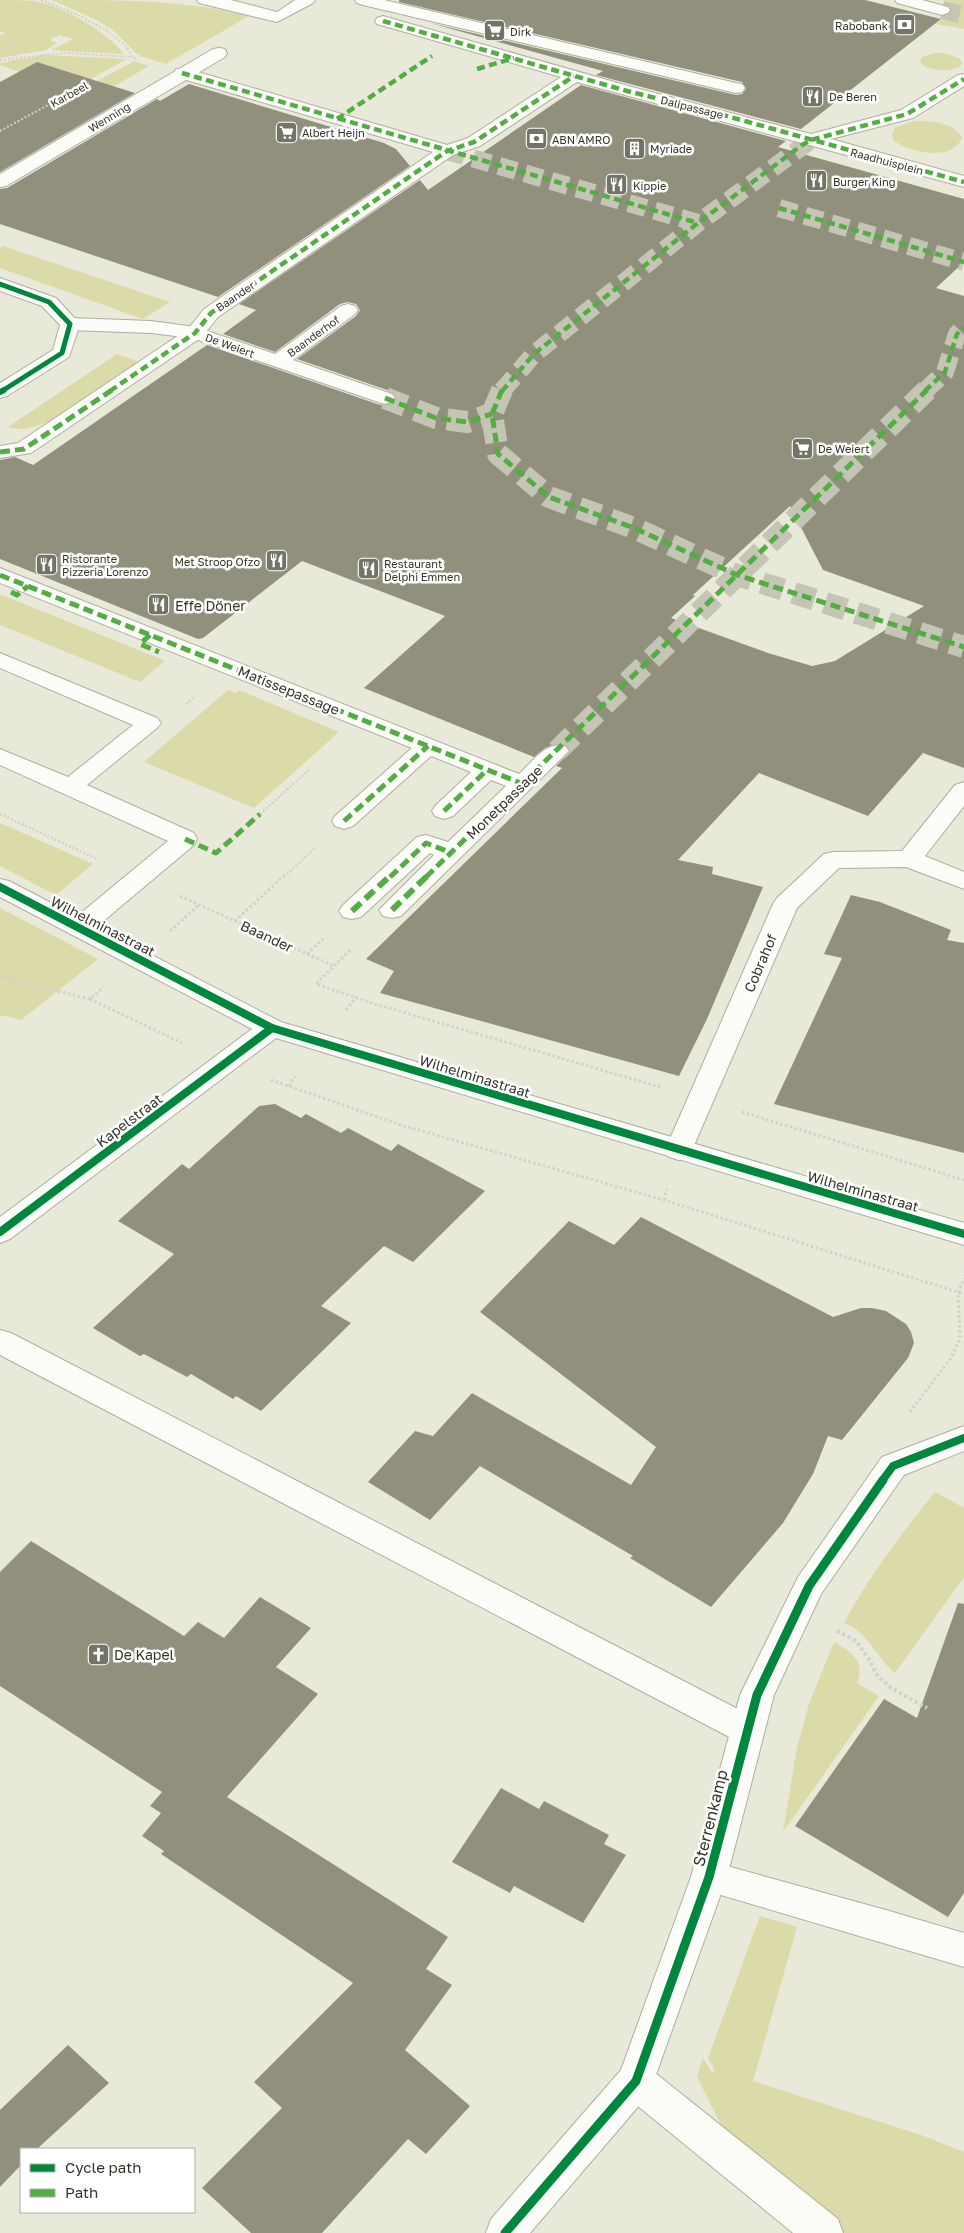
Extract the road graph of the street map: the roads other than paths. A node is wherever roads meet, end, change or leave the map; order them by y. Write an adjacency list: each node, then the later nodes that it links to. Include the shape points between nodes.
1 (205, 0): 2 (street, via 281,15)
2 (307, 0)
3 (363, 0): 13 (street)
4 (431, 0): 11 (street)
5 (903, 0): 6 (street)
6 (942, 10)
7 (383, 21): 10 (street, Dalipassage)
8 (219, 53): 9 (street, Wenning)
9 (182, 73): 15 (street); 16 (street, Wenning)
10 (574, 76): 14 (street, Dalipassage); 15 (street, Baander, via 474,142)
11 (750, 78)
12 (964, 79): 14 (street, via 907,114)
13 (736, 88)
14 (811, 140): 17 (street, Raadhuisplein)
15 (447, 151): 21 (street, Baander, via 211,313)
16 (0, 182)
17 (964, 182)
18 (0, 284): 20 (street, via 50,302)
19 (348, 310): 22 (street, Baanderhof)
20 (70, 324): 21 (street, De Weiert, via 151,327); 23 (street, via 62,353)
21 (195, 333): 22 (street, De Weiert); 25 (street, Baander, via 24,449)
22 (277, 362): 24 (street, De Weiert)
23 (0, 392)
24 (385, 398)
25 (0, 452)
26 (13, 584): 28 (street, Matissepassage, via 155,643)
27 (0, 660): 33 (street, via 148,723)
28 (428, 746): 31 (street, Matissepassage); 36 (street)
29 (557, 751): 32 (street, Monetpassage)
30 (0, 756): 33 (street)
31 (487, 770): 32 (street, Matissepassage); 35 (street)
32 (523, 784): 37 (street, Monetpassage)
33 (70, 787): 43 (street, via 185,839)
34 (964, 790): 38 (street)
35 (444, 811)
36 (344, 821)
37 (452, 853): 41 (street, Monetpassage); 42 (street, via 426,843)
38 (909, 859): 39 (street, Cobrahof); 45 (street, Cobrahof, via 833,860 786,904)
39 (964, 881)
40 (0, 887): 43 (street, Wilhelminastraat)
41 (392, 910)
42 (352, 912)
43 (79, 928): 44 (street, Wilhelminastraat)
44 (272, 1028): 45 (street, Wilhelminastraat); 46 (street, Kapelstraat)
45 (679, 1150): 47 (street, Wilhelminastraat)
46 (0, 1232)
47 (964, 1234)
48 (0, 1341): 50 (street)
49 (964, 1438): 50 (street, Sterrenkamp, via 893,1466 808,1586 757,1695)
50 (747, 1730): 51 (street, Sterrenkamp)
51 (709, 1877): 52 (street); 53 (street, Sterrenkamp)
52 (964, 1950)
53 (636, 2081): 54 (street, Sterrenkamp); 55 (street)
54 (505, 2233)
55 (824, 2233)

